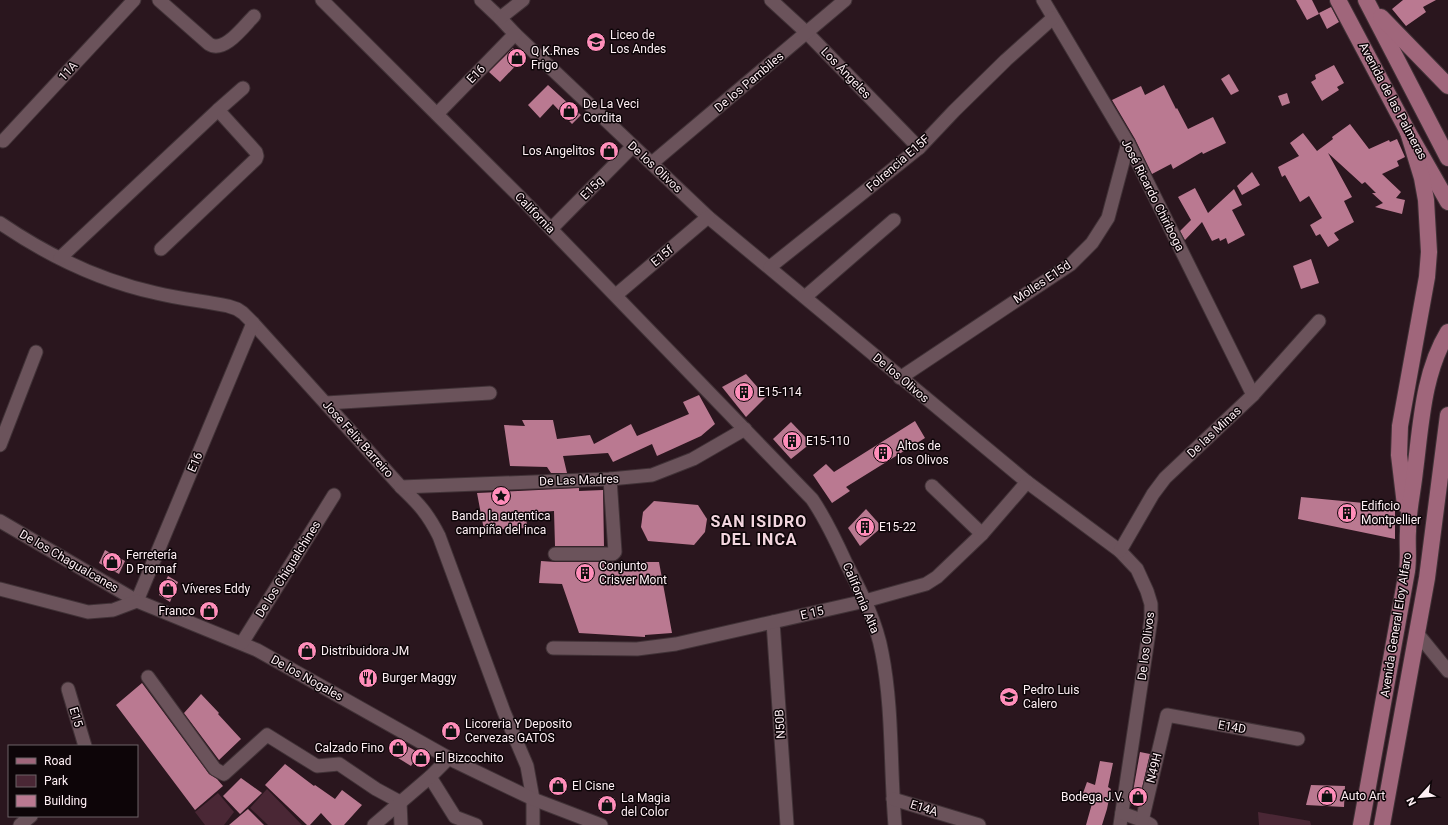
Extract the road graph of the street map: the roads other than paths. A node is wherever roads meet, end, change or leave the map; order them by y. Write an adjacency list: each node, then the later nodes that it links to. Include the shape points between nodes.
1 (134, 0): 21 (street, 11A)
2 (159, 0): 11 (street, via 215,47 230,40)
3 (322, 0): 19 (street, California)
4 (481, 0): 12 (street, De los Olivos)
5 (523, 0): 12 (street)
6 (771, 0): 14 (street, Los Ángeles)
7 (845, 0): 14 (street, De los Pambiles)
8 (1043, 0): 13 (street, José Ricardo Chiriboga)
9 (1338, 0): 20 (main road, Avenida de las Palmeras)
10 (1367, 1): 16 (main road); 25 (main road, Avenida de las Palmeras)
11 (254, 16)
12 (500, 18): 15 (street, De los Olivos)
13 (1053, 18): 22 (street, José Ricardo Chiriboga); 24 (street, Folrencia E15F, via 1006,60)
14 (807, 33): 24 (street, Los Ángeles); 26 (street, De los Pambiles)
15 (515, 34): 19 (street, E16); 23 (street, De los Olivos)
16 (1448, 86)
17 (243, 88): 18 (street)
18 (218, 110): 32 (street, via 256,152 256,159); 33 (street)
19 (437, 114): 31 (street, California)
20 (1408, 132): 27 (main road, Avenida de las Palmeras); 56 (main road, via 1426,200 1429,252 1427,277 1400,426 1399,455)
21 (3, 141)
22 (1128, 143): 41 (street, Molles E15d, via 1108,218 1092,244 1071,264); 43 (street, José Ricardo Chiriboga)
23 (633, 146): 26 (street, De los Olivos); 31 (street, E15g)
24 (919, 148): 34 (street, Folrencia E15F)
25 (1448, 158)
26 (652, 163): 28 (street, De los Olivos)
27 (1448, 202)
28 (708, 217): 34 (street, De los Olivos); 35 (street, E15f)
29 (894, 220): 36 (street)
30 (0, 223): 33 (street, Jose Felix Barreiro)
31 (551, 229): 35 (street, California)
32 (161, 249)
33 (60, 258): 38 (street, Jose Felix Barreiro, via 90,272 156,293 237,309)
34 (770, 267): 36 (street, De los Olivos)
35 (616, 295): 46 (street, California)
36 (805, 297): 41 (street, De los Olivos)
37 (1319, 321): 43 (street, De las Minas)
38 (252, 323): 44 (street, Jose Felix Barreiro); 61 (street, E16)
39 (1448, 332): 56 (main road, Avenida General Eloy Alfaro, via 1441,343 1433,367 1423,409)
40 (36, 352): 47 (street)
41 (900, 378): 50 (street, De los Olivos)
42 (490, 393): 44 (street)
43 (1253, 395): 58 (street, De las Minas, via 1165,478)
44 (326, 403): 52 (street, Jose Felix Barreiro)
45 (1448, 415): 53 (main road, Avenida General Eloy Alfaro)
46 (745, 429): 49 (street, De Las Madres, via 693,459 658,472 631,478); 62 (street, California Alta, via 812,498)
47 (0, 444)
48 (1448, 471): 53 (main road)
49 (610, 479): 52 (street, De Las Madres); 59 (street, via 615,552)
50 (1027, 482): 57 (street, E 15); 58 (street, De los Olivos)
51 (932, 486): 57 (street)
52 (401, 487): 76 (street, Jose Felix Barreiro, via 426,512 439,536 504,712 527,766)
53 (1438, 488): 64 (main road, Avenida General Eloy Alfaro, via 1427,578)
54 (334, 495): 65 (street, De los Chigualchines)
55 (0, 521): 61 (street, De los Chagualcanes)
56 (1408, 531): 91 (main road, Avenida General Eloy Alfaro, via 1407,571)
57 (982, 534): 62 (street, E 15, via 932,581)
58 (1120, 552): 79 (street, De los Olivos, via 1137,568 1151,604 1152,619)
59 (555, 554)
60 (0, 589): 61 (street, via 88,612 113,610)
61 (137, 601): 65 (street, De los Nogales)
62 (865, 601): 63 (street, E 15); 75 (street, California Alta, via 879,639 886,673)
63 (773, 622): 66 (street, E 15, via 676,644 637,648); 88 (street, N50B)
64 (1417, 633): 67 (street); 92 (main road, Avenida General Eloy Alfaro)
65 (242, 643): 73 (street, De los Nogales)
66 (553, 648)
67 (1448, 671)
68 (148, 676): 77 (street, via 215,769 224,774 267,735 317,766 338,764)
69 (68, 688): 72 (street, E15)
70 (1167, 715): 71 (street, E14D); 81 (street, N49H)
71 (1298, 739)
72 (85, 745)
73 (449, 758): 74 (street); 76 (street, De los Nogales)
74 (430, 777): 77 (street); 80 (street)
75 (893, 798): 89 (street, California Alta); 90 (street, E14A)
76 (533, 799): 86 (street, Jose Felix Barreiro); 87 (street, De los Nogales)
77 (400, 802): 83 (street); 84 (street)
78 (30, 817): 82 (street)
79 (1121, 819): 81 (street)
80 (451, 821): 85 (street)
81 (1146, 823)
82 (20, 825)
83 (374, 825)
84 (401, 825)
85 (476, 825)
86 (534, 825)
87 (601, 825)
88 (787, 825)
89 (895, 825)
90 (979, 825)
91 (1361, 825)
92 (1382, 825)

